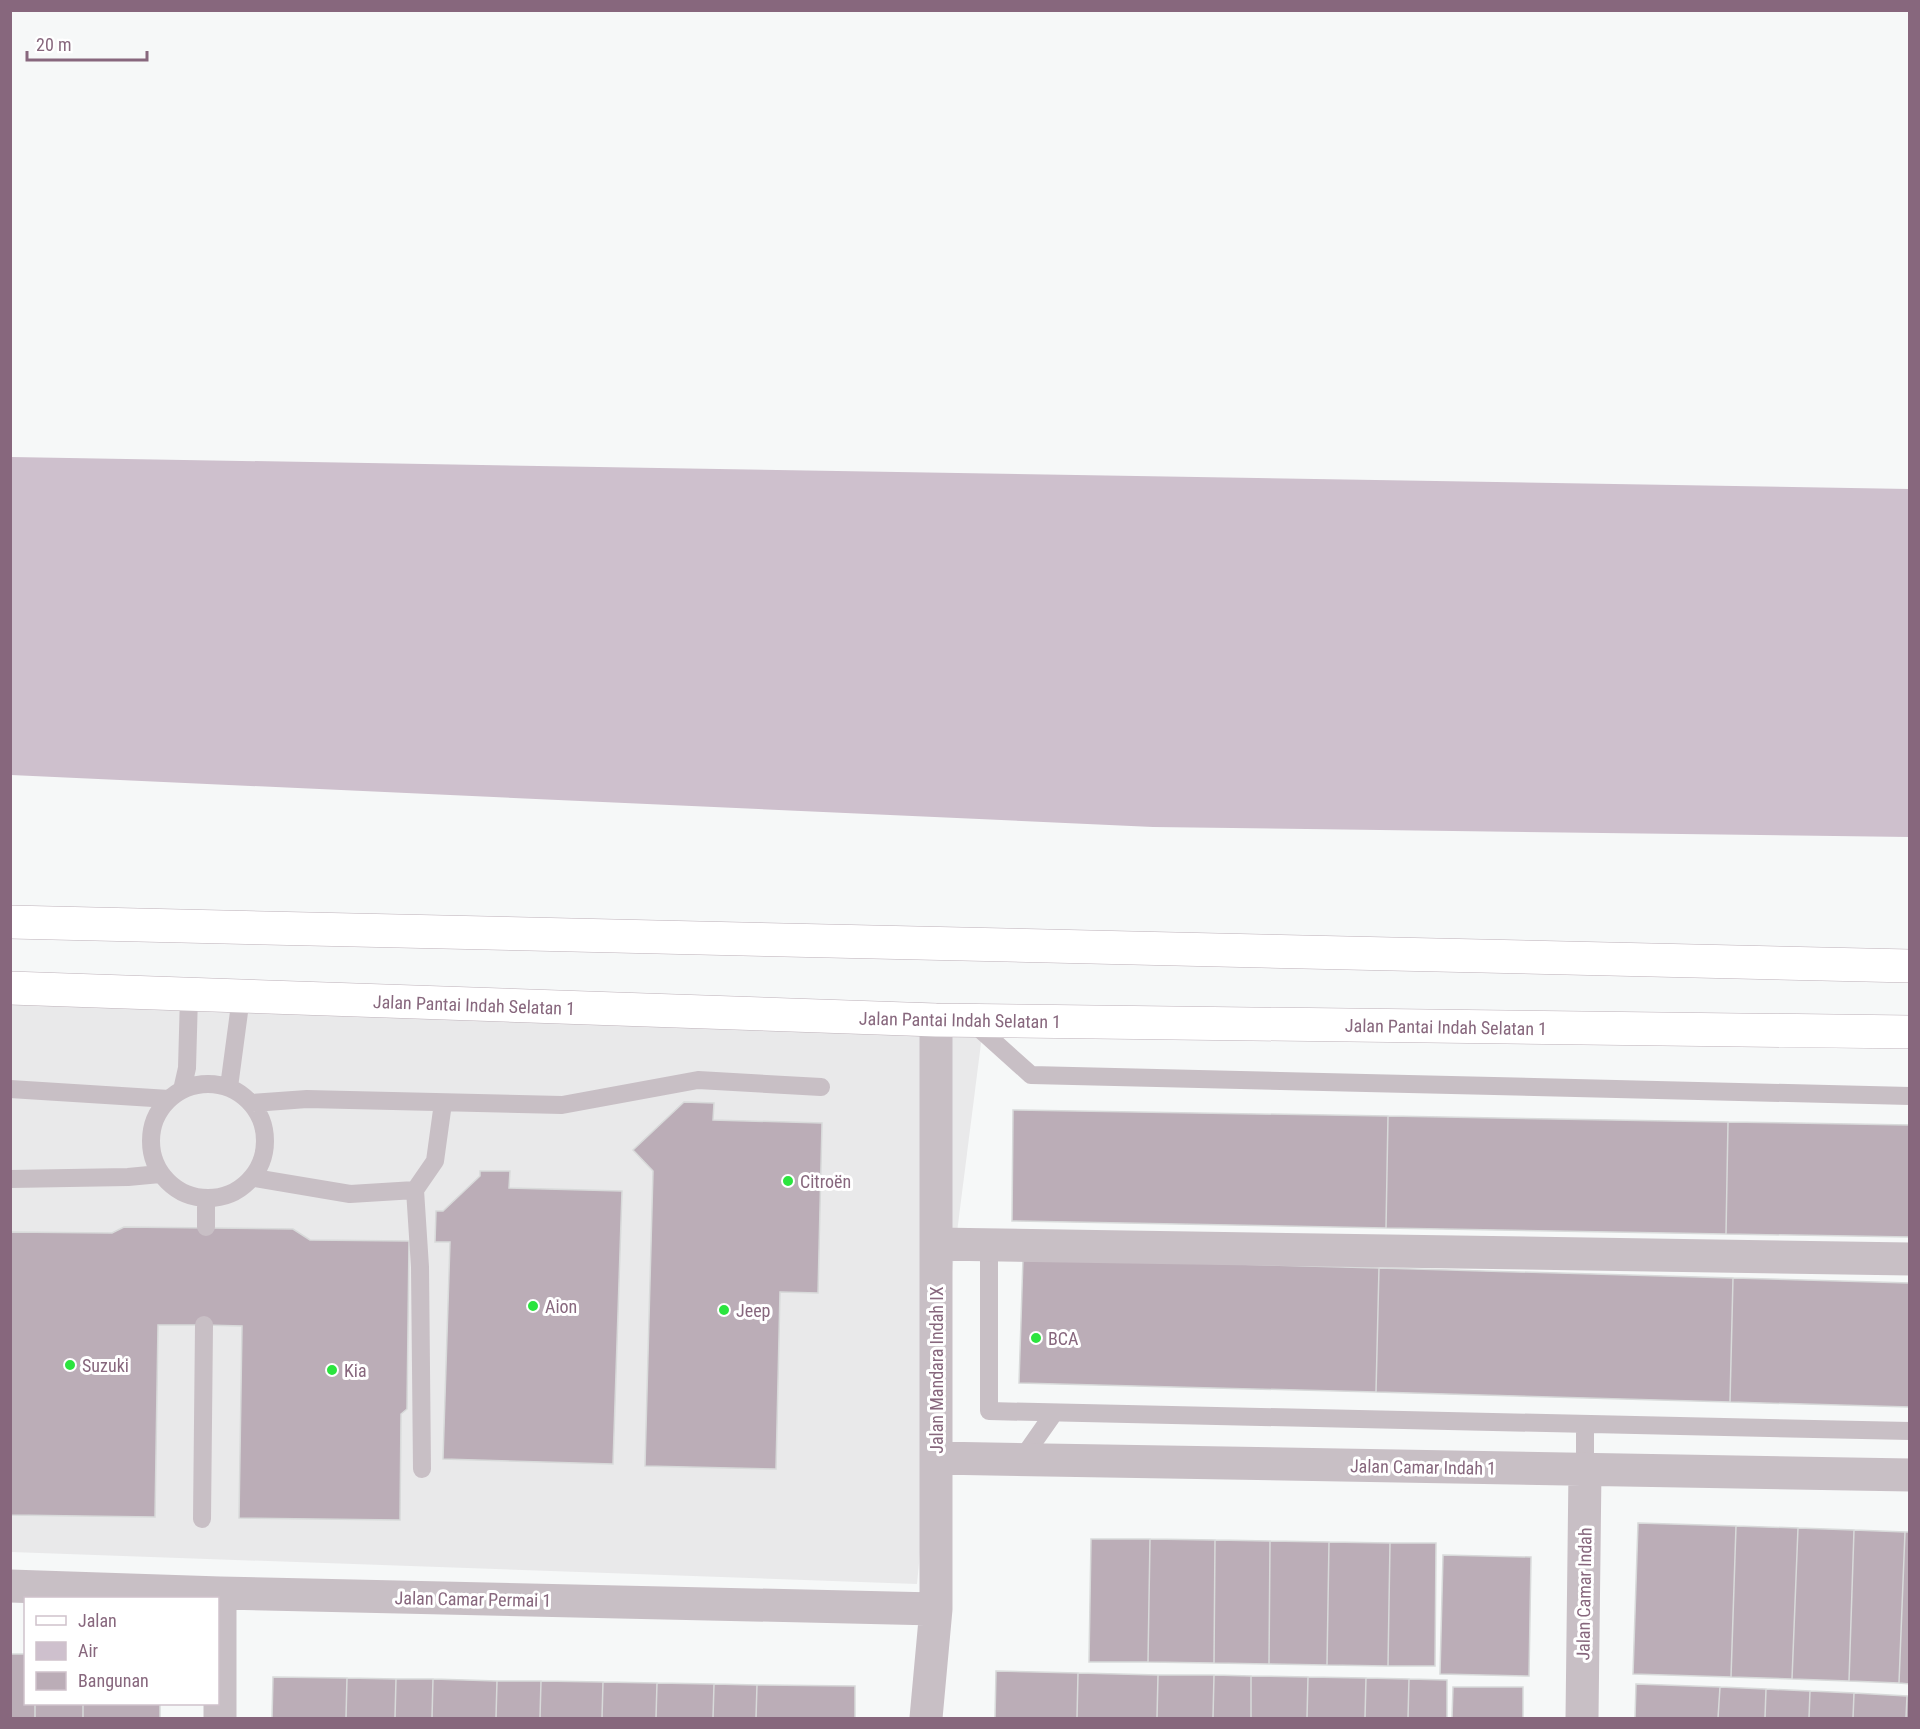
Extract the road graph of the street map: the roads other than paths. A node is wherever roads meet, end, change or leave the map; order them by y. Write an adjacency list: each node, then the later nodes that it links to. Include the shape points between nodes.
1 (10, 922): 2 (street)
2 (1910, 966)
3 (10, 988): 4 (street, Jalan Pantai Indah Selatan 1)
4 (189, 996): 5 (street, Jalan Pantai Indah Selatan 1); 12 (lane, via 187,1068)
5 (241, 997): 6 (street, Jalan Pantai Indah Selatan 1); 9 (lane)
6 (936, 1020): 7 (street, Jalan Pantai Indah Selatan 1); 22 (street, Jalan Mandara Indah IX)
7 (970, 1021): 8 (street, Jalan Pantai Indah Selatan 1); 13 (lane, via 1031,1076)
8 (1910, 1032)
9 (229, 1087): 12 (lane, via 205,1083); 14 (lane)
10 (821, 1087): 15 (lane, via 698,1080 562,1105)
11 (10, 1089): 12 (lane)
12 (175, 1094): 16 (lane, via 153,1122 150,1149)
13 (1910, 1096)
14 (252, 1103): 15 (lane, via 307,1099); 17 (lane, via 264,1127 265,1153)
15 (443, 1103): 19 (lane, via 435,1161)
16 (160, 1174): 18 (lane); 20 (lane, via 180,1193)
17 (254, 1178): 19 (lane, via 350,1194); 20 (lane, via 232,1194)
18 (10, 1179)
19 (415, 1190): 31 (lane, via 420,1267)
20 (206, 1200): 21 (lane)
21 (206, 1227)
22 (936, 1244): 23 (street); 29 (street, Jalan Mandara Indah IX)
23 (989, 1244): 24 (street); 26 (lane, via 989,1411)
24 (1910, 1259)
25 (204, 1325): 34 (lane)
26 (1054, 1413): 27 (lane); 30 (lane)
27 (1585, 1424): 28 (lane); 32 (lane)
28 (1910, 1431)
29 (936, 1458): 30 (street, Jalan Camar Indah 1); 37 (street, Jalan Mandara Indah IX)
30 (1021, 1460): 32 (street, Jalan Camar Indah 1)
31 (422, 1469)
32 (1585, 1470): 33 (street, Jalan Camar Indah 1); 40 (street, Jalan Camar Indah)
33 (1910, 1475)
34 (202, 1519)
35 (10, 1586): 36 (street, Jalan Camar Permai 1)
36 (220, 1593): 37 (street, Jalan Camar Permai 1); 38 (street)
37 (936, 1609): 39 (street, Jalan Mandara Indah IX)
38 (220, 1719)
39 (926, 1719)
40 (1582, 1719)

